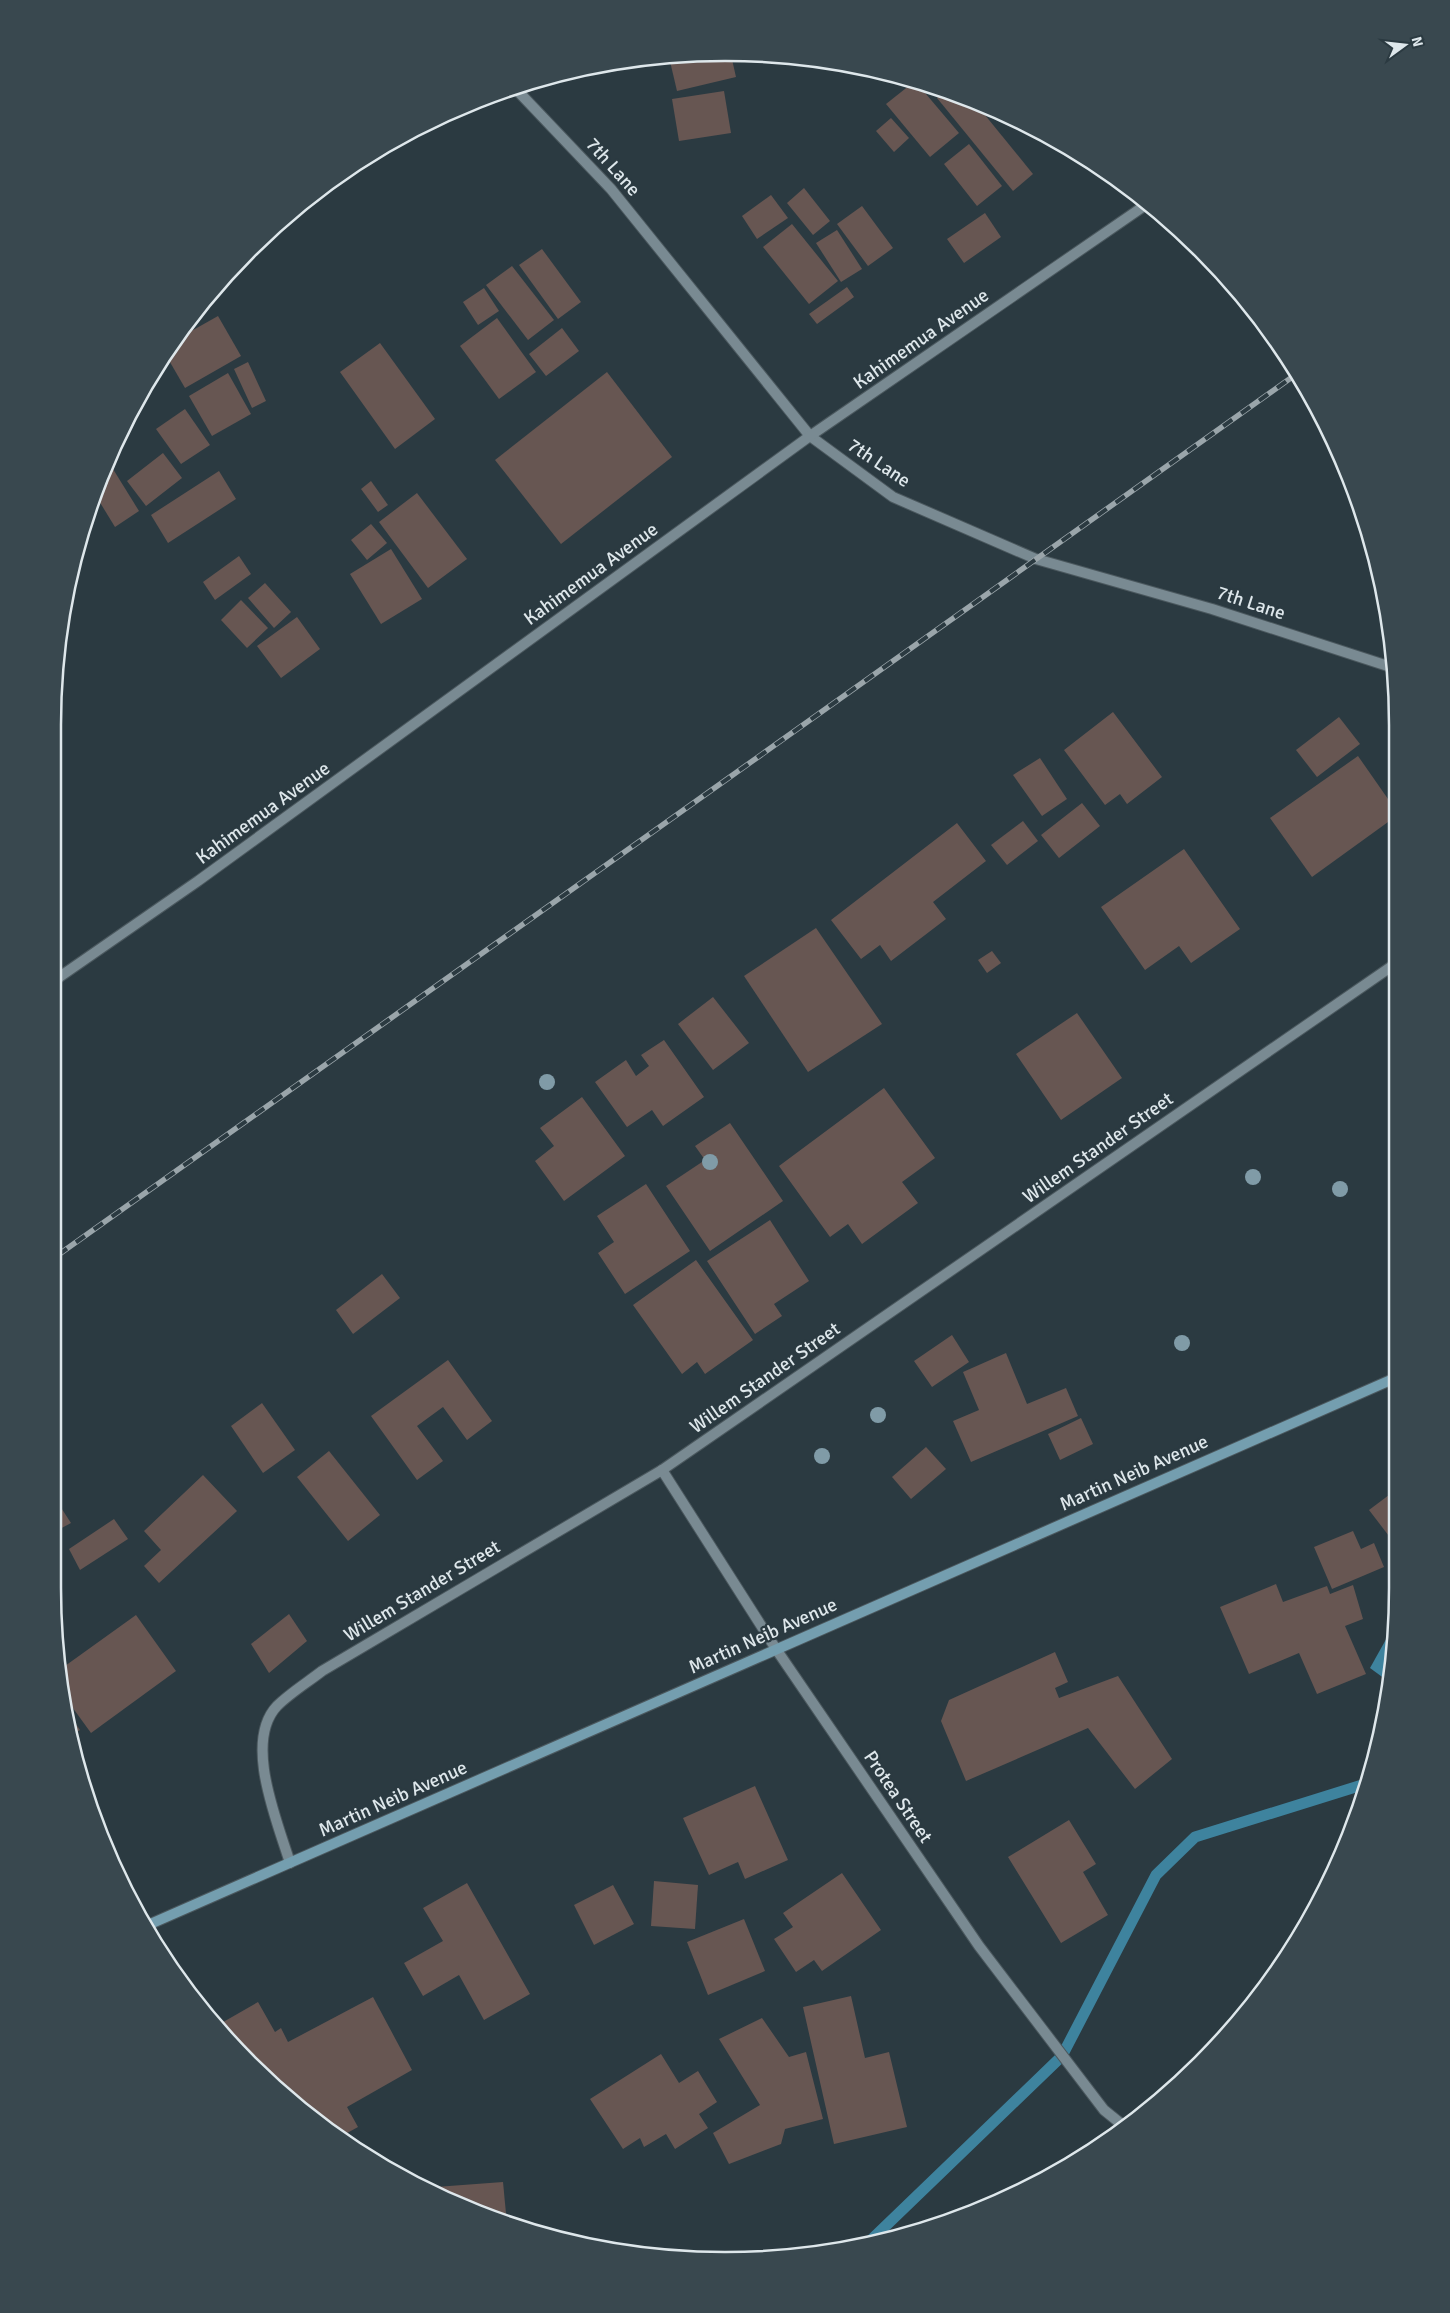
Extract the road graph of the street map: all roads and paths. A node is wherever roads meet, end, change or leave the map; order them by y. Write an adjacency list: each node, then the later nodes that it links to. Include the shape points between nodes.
1 (520, 94): 3 (street, 7th Lane, via 611,189)
2 (1141, 208): 3 (street, Kahimemua Avenue)
3 (810, 436): 4 (street, 7th Lane, via 893,498 1036,559 1212,609); 6 (street, Kahimemua Avenue, via 198,881)
4 (1385, 665)
5 (1389, 968): 8 (street, Willem Stander Street)
6 (61, 976)
7 (1389, 1381): 9 (main road, Martin Neib Avenue)
8 (662, 1470): 9 (street, Protea Street); 10 (street, Willem Stander Street, via 322,1671 276,1707 262,1735 264,1779)
9 (776, 1649): 10 (main road, Martin Neib Avenue); 12 (street, Protea Street, via 978,1946 1104,2110)
10 (290, 1863): 11 (main road, Martin Neib Avenue)
11 (152, 1923)
12 (1120, 2122)

